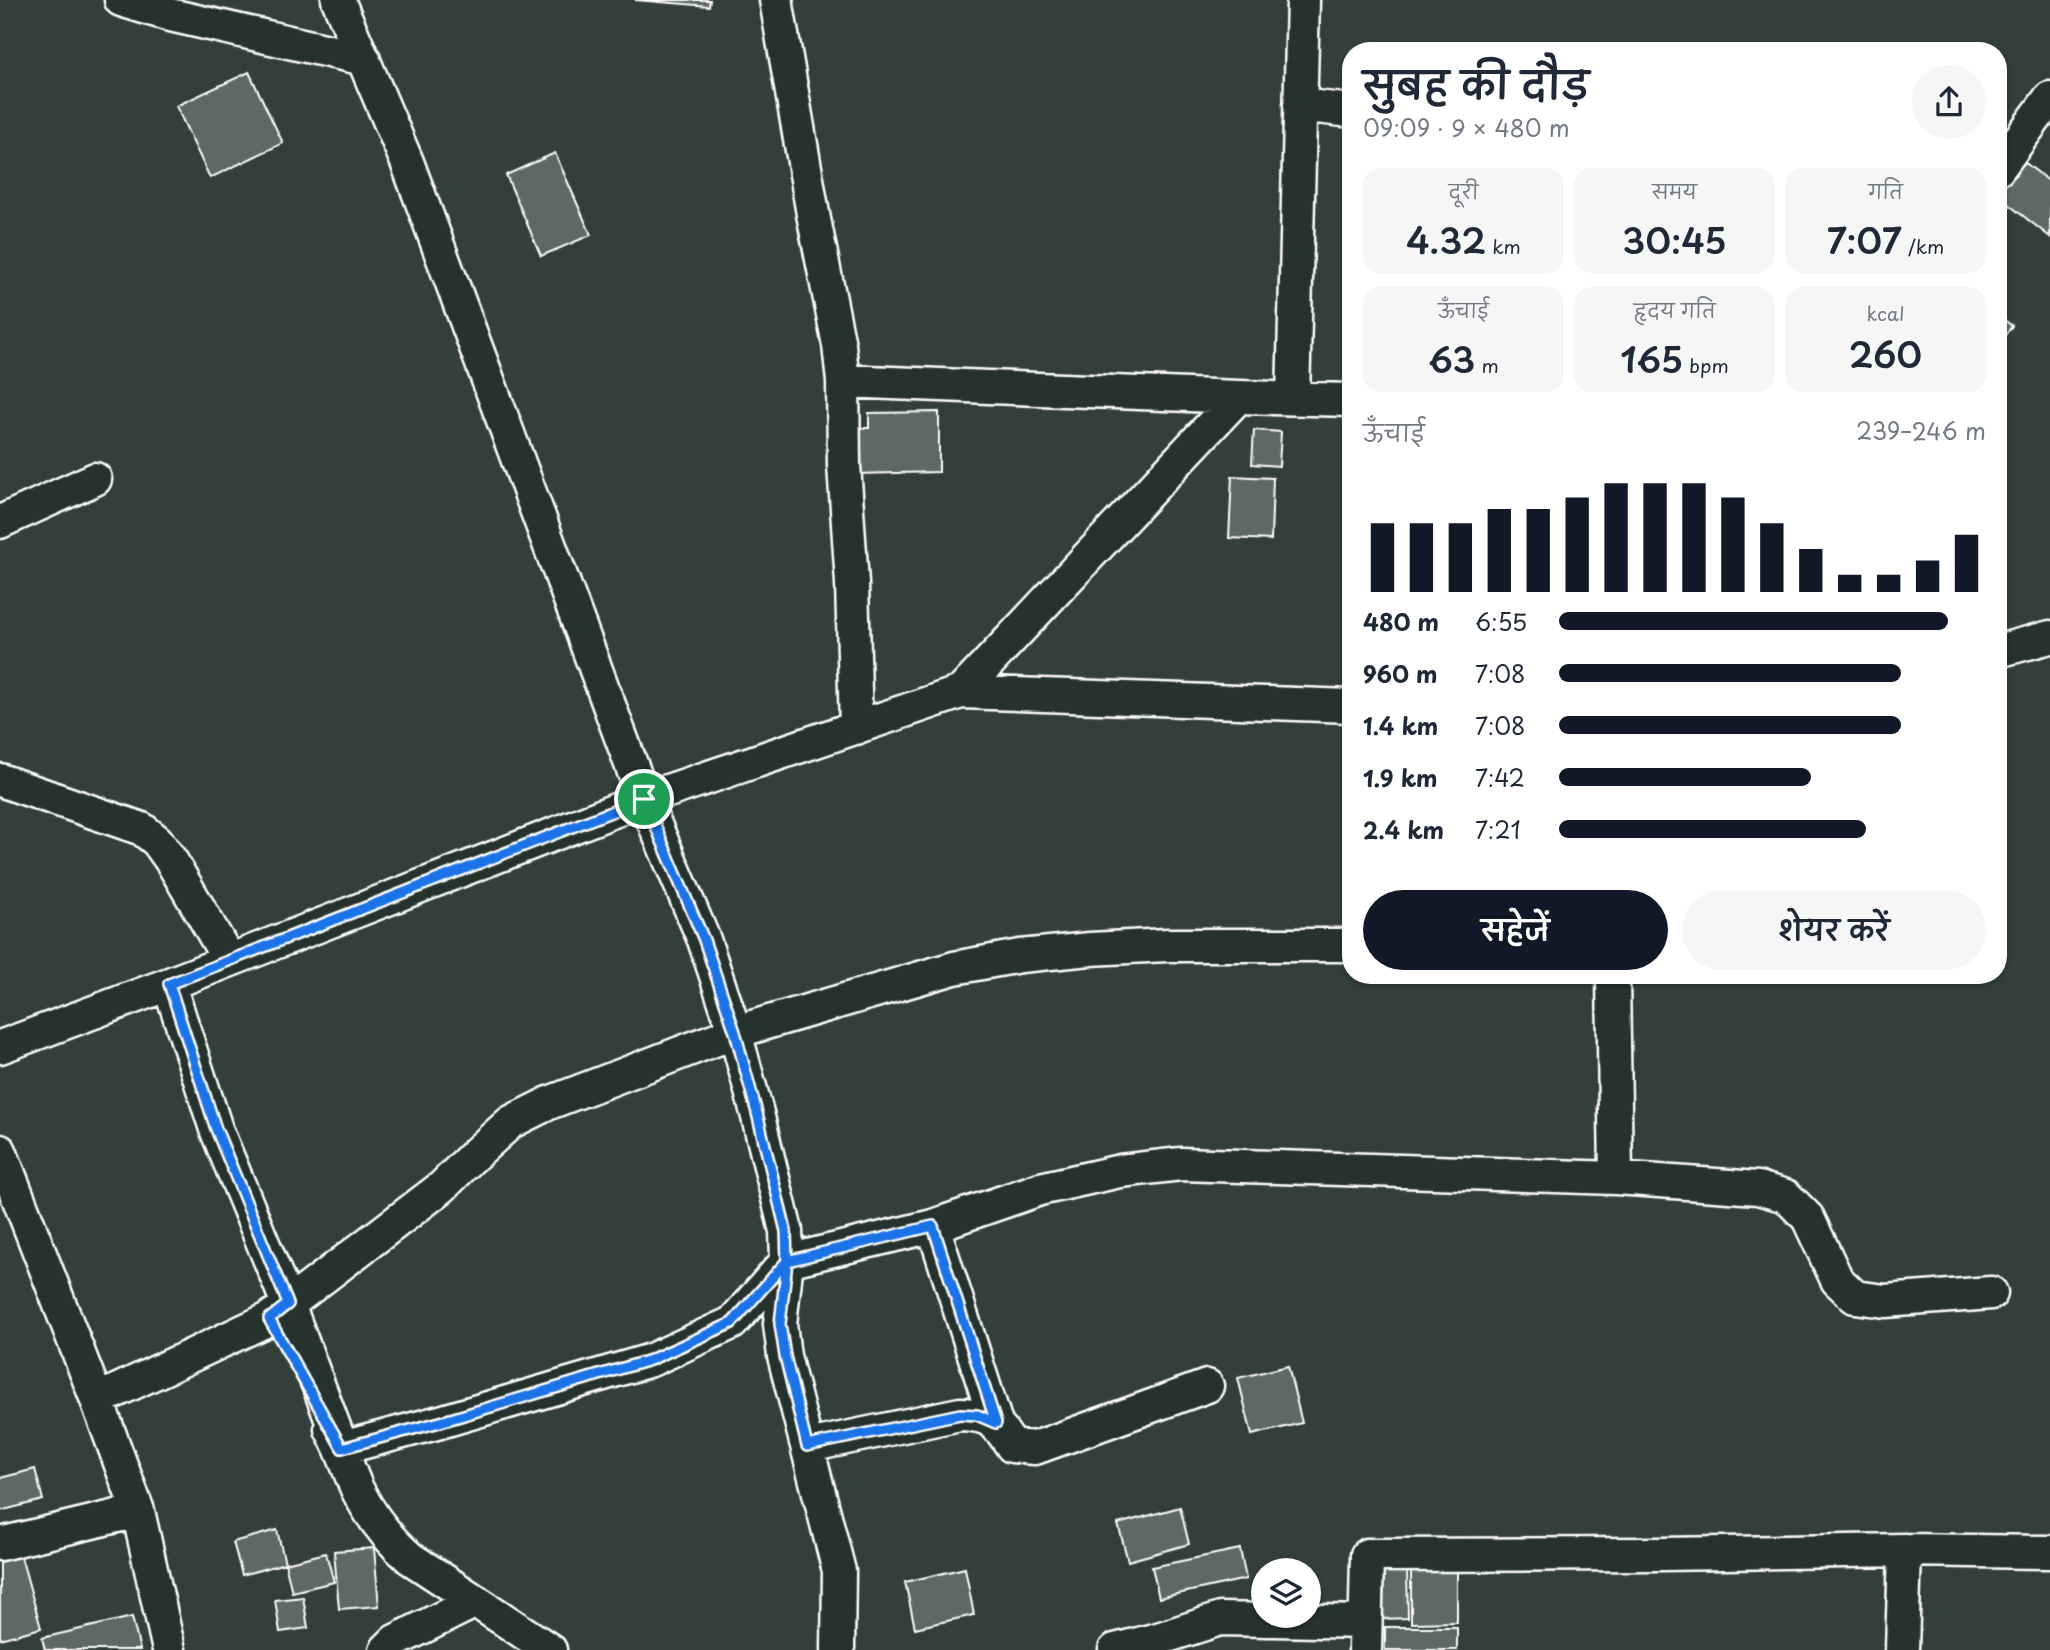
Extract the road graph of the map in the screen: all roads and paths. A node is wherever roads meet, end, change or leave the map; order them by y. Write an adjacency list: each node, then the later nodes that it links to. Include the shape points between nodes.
1 (121, 0): 5 (street)
2 (338, 0): 5 (street)
3 (776, 0): 10 (street)
4 (1303, 0): 7 (street)
5 (365, 60): 22 (street)
6 (2050, 98): 9 (street)
7 (1300, 105): 8 (street); 12 (street)
8 (1342, 110)
9 (2007, 157)
10 (843, 381): 11 (street); 20 (street)
11 (1238, 397): 12 (street); 18 (street)
12 (1293, 398): 13 (street)
13 (1342, 400)
14 (95, 479): 15 (street)
15 (0, 522)
16 (2050, 637): 17 (street)
17 (2007, 649)
18 (961, 692): 19 (street); 20 (street)
19 (1342, 706)
20 (856, 728): 22 (street)
21 (0, 780): 24 (street, via 142,829 172,862)
22 (644, 799): 24 (street); 27 (street, via 704,940)
23 (1342, 945): 27 (street, via 1167,945 1020,956 954,968)
24 (229, 960): 25 (street)
25 (169, 984): 28 (street); 34 (street)
26 (1613, 984): 30 (street)
27 (735, 1032): 32 (street, via 786,1231); 34 (street, via 511,1122 442,1187)
28 (0, 1047)
29 (0, 1151): 36 (street)
30 (1616, 1178): 31 (street, via 1181,1164 1120,1171 1040,1189); 33 (street, via 1758,1188 1786,1196 1808,1218 1837,1280 1855,1297 1885,1301)
31 (933, 1226): 32 (street); 37 (street)
32 (787, 1261): 38 (street, via 780,1324); 39 (street, via 732,1323 650,1360)
33 (1991, 1293)
34 (279, 1311): 36 (street); 39 (street)
35 (1207, 1386): 37 (street, via 1035,1448 1012,1446)
36 (97, 1400): 40 (street)
37 (996, 1423): 38 (street, via 960,1414)
38 (807, 1446): 49 (street, via 839,1571)
39 (342, 1448): 44 (street, via 357,1489 393,1543)
40 (138, 1511): 41 (street); 46 (street)
41 (0, 1544)
42 (1905, 1550): 43 (street); 45 (street, via 1367,1555); 51 (street)
43 (2050, 1552)
44 (476, 1601): 47 (street, via 395,1641); 48 (street)
45 (1365, 1636): 50 (street, via 1220,1619)
46 (169, 1650)
47 (386, 1650)
48 (550, 1650)
49 (838, 1650)
50 (1115, 1650)
51 (1902, 1650)

